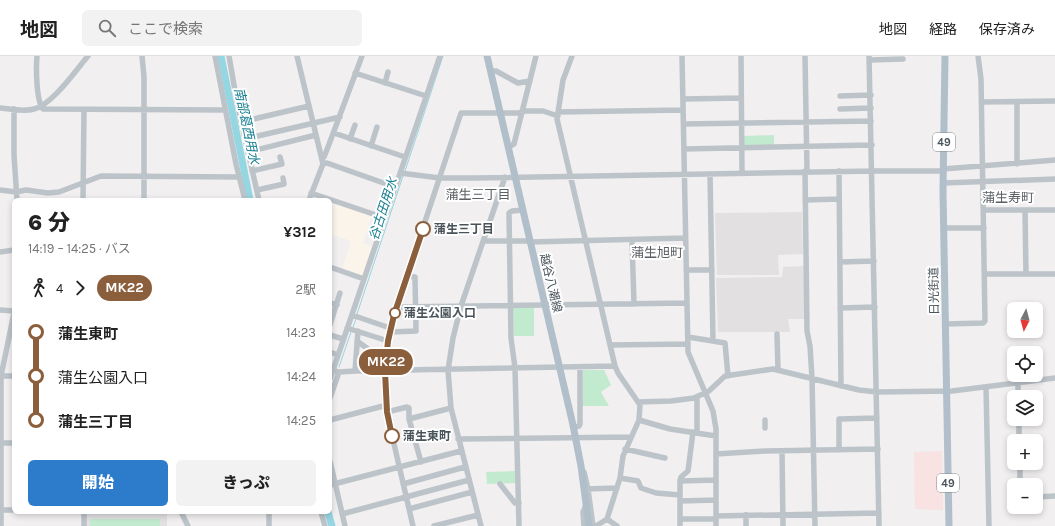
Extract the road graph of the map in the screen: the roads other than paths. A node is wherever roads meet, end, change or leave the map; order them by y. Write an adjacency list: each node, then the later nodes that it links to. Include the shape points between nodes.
1 (37, 56): 32 (street)
2 (88, 56): 32 (street, via 56,94)
3 (142, 56): 39 (street)
4 (215, 56): 40 (street)
5 (229, 56): 47 (street)
6 (297, 56): 33 (street)
7 (362, 56): 21 (street)
8 (440, 56): 25 (street)
9 (487, 56): 19 (main road, 越谷八潮線)
10 (536, 56): 22 (street)
11 (572, 56): 44 (street, via 563,80)
12 (682, 56): 28 (street)
13 (741, 56): 27 (street)
14 (805, 56): 48 (street)
15 (945, 56): 72 (main road, 日光街道 / 49)
16 (978, 56): 30 (street)
17 (869, 58): 18 (street); 24 (street)
18 (903, 59)
19 (491, 71): 22 (street, via 496,71 518,83); 43 (main road, 越谷八潮線)
20 (388, 72): 23 (street)
21 (355, 73): 23 (street); 45 (street)
22 (530, 81): 42 (street)
23 (385, 83): 25 (street)
24 (871, 95): 26 (street); 35 (street)
25 (426, 96): 66 (street)
26 (840, 96)
27 (741, 98): 28 (street); 50 (street)
28 (683, 99): 41 (street)
29 (1055, 101): 31 (street)
30 (982, 102): 31 (street); 70 (street)
31 (1017, 102): 69 (street)
32 (40, 106): 36 (street, via 32,110); 38 (street, via 43,109)
33 (309, 106): 47 (street); 49 (street)
34 (0, 108): 36 (street)
35 (871, 108): 37 (street); 46 (street)
36 (14, 109): 94 (street)
37 (840, 109)
38 (84, 110): 39 (street); 89 (street)
39 (144, 110): 40 (street); 80 (street)
40 (225, 110): 82 (street)
41 (683, 110): 44 (street); 51 (street)
42 (522, 112): 43 (street); 44 (street, via 543,111); 61 (street, via 514,144)
43 (501, 113): 61 (main road, 越谷八潮線); 86 (street, via 461,113)
44 (558, 114): 81 (street)
45 (340, 117): 49 (street); 54 (street)
46 (871, 121): 48 (street); 58 (street)
47 (241, 122): 56 (street)
48 (806, 122): 50 (street); 60 (street)
49 (313, 123): 55 (street); 56 (street)
50 (742, 123): 51 (street); 62 (street)
51 (684, 124): 63 (street)
52 (355, 125): 57 (street)
53 (377, 127): 59 (street)
54 (334, 133): 57 (street); 68 (street)
55 (316, 135): 64 (street); 68 (street)
56 (245, 139): 64 (street)
57 (350, 139): 59 (street)
58 (872, 145): 60 (street); 75 (street)
59 (371, 146): 66 (street)
60 (807, 146): 62 (street); 73 (street)
61 (509, 147): 84 (main road, 越谷八潮線)
62 (742, 147): 63 (street); 77 (street)
63 (684, 149): 78 (street)
64 (248, 152): 71 (street)
65 (280, 157): 71 (street, via 282,164)
66 (405, 157): 76 (street)
67 (1055, 160): 69 (street)
68 (322, 161): 91 (street); 95 (street)
69 (1018, 164): 70 (street)
70 (982, 166): 72 (street); 88 (street)
71 (252, 170): 93 (street)
72 (943, 170): 75 (street); 90 (main road, 日光街道 / 49)
73 (806, 171): 74 (street); 77 (street); 105 (street)
74 (839, 171): 75 (street); 103 (street)
75 (873, 171): 121 (street)
76 (400, 173): 86 (street); 91 (street)
77 (742, 173): 79 (street)
78 (684, 174): 79 (street); 81 (street); 113 (street)
79 (710, 174): 125 (street)
80 (144, 176): 82 (street); 89 (street, via 101,176); 98 (street)
81 (570, 176): 84 (street); 114 (street)
82 (239, 177): 99 (street)
83 (505, 177): 84 (street); 86 (street); 116 (street)
84 (516, 177): 106 (main road, 越谷八潮線)
85 (283, 178): 93 (street, via 284,184)
86 (440, 178): 129 (street)
87 (1055, 180): 88 (street)
88 (983, 182): 90 (street); 107 (street)
89 (83, 183): 94 (street, via 59,192); 97 (street)
90 (943, 183): 111 (main road, 日光街道 / 49)
91 (395, 187): 110 (street)
92 (0, 190): 94 (street)
93 (257, 190): 100 (street)
94 (16, 192): 96 (street)
95 (311, 193): 101 (street); 102 (street)
96 (17, 198)
97 (83, 198)
98 (144, 198)
99 (244, 198)
100 (259, 198)
101 (309, 198)
102 (326, 198)
103 (839, 199): 105 (street); 122 (street)
104 (332, 200): 110 (street)
105 (805, 200): 177 (street, via 807,331)
106 (523, 210): 117 (street, via 509,213); 118 (main road, 越谷八潮線)
107 (984, 210): 108 (street); 112 (street)
108 (1025, 210): 109 (street); 127 (street)
109 (1055, 210)
110 (385, 218): 130 (street)
111 (944, 228): 112 (street); 149 (main road, 日光街道 / 49)
112 (984, 228): 126 (street)
113 (685, 238): 115 (street); 124 (street)
114 (586, 240): 115 (street); 118 (street); 133 (street)
115 (632, 240): 135 (street)
116 (484, 241): 117 (street); 138 (street)
117 (509, 241): 118 (street); 139 (street)
118 (530, 241): 137 (main road, 越谷八潮線)
119 (12, 250): 120 (street)
120 (0, 252)
121 (874, 261): 122 (street); 142 (street)
122 (840, 262): 143 (street)
123 (332, 268): 130 (street)
124 (686, 270): 125 (street); 134 (street)
125 (712, 270): 159 (street)
126 (985, 274): 127 (street); 149 (street, via 985,322)
127 (1026, 274): 128 (street)
128 (1055, 274)
129 (407, 276): 140 (street); 141 (street, via 415,277)
130 (364, 279): 146 (street)
131 (340, 293): 136 (street)
132 (332, 302): 136 (street)
133 (601, 303): 135 (street); 137 (street); 161 (street)
134 (687, 303): 135 (street); 155 (street)
135 (634, 304)
136 (336, 305): 147 (street)
137 (545, 305): 139 (street); 167 (main road, 越谷八潮線)
138 (461, 306): 139 (street); 141 (street); 170 (street)
139 (510, 306): 166 (street)
140 (397, 307): 141 (street); 151 (street)
141 (416, 307): 151 (street, via 416,331)
142 (875, 307): 143 (street); 185 (street)
143 (840, 308): 182 (street)
144 (0, 310): 145 (street)
145 (12, 312)
146 (352, 315): 150 (street); 151 (street)
147 (332, 318)
148 (12, 321): 174 (street)
149 (946, 324): 186 (main road, 日光街道 / 49)
150 (348, 328): 152 (street); 156 (street)
151 (390, 330): 158 (street)
152 (358, 331): 157 (street); 158 (street)
153 (777, 334): 171 (street)
154 (332, 336): 156 (street)
155 (688, 337): 159 (street); 160 (street)
156 (343, 339): 163 (street)
157 (357, 341): 164 (street, via 382,359); 172 (street)
158 (388, 341): 164 (street)
159 (713, 341): 176 (street, via 725,343)
160 (688, 344): 161 (street); 187 (street, via 688,352)
161 (610, 345): 165 (street)
162 (332, 353): 163 (street)
163 (338, 355): 169 (street)
164 (386, 359): 173 (street)
165 (615, 366): 168 (street); 189 (street)
166 (515, 368): 167 (street); 170 (street); 203 (street)
167 (560, 368): 168 (street); 198 (main road, 越谷八潮線)
168 (580, 368): 198 (street, via 580,424)
169 (334, 370): 172 (street); 181 (street)
170 (448, 370): 173 (street); 191 (street)
171 (778, 370): 176 (street); 177 (street)
172 (355, 371): 173 (street)
173 (385, 371): 190 (street)
174 (0, 376): 175 (street); 206 (street)
175 (12, 376)
176 (728, 376): 187 (street)
177 (812, 378): 182 (street); 210 (street)
178 (1055, 378): 179 (street)
179 (1043, 379)
180 (1018, 382): 183 (street); 184 (street)
181 (332, 384)
182 (841, 386): 185 (street)
183 (986, 386): 186 (street); 273 (street)
184 (1018, 390)
185 (876, 392): 186 (street); 193 (street)
186 (947, 392): 272 (main road, 日光街道 / 49)
187 (706, 393): 188 (street); 201 (street, via 713,410)
188 (698, 397): 189 (street); 200 (street)
189 (638, 402): 196 (street)
190 (387, 405): 192 (street); 194 (street)
191 (450, 408): 195 (street); 205 (street)
192 (387, 412): 195 (street, via 406,407); 217 (street)
193 (877, 418): 209 (street); 211 (street, via 839,419)
194 (332, 419)
195 (409, 419): 216 (street)
196 (639, 420): 200 (street, via 670,429); 202 (street)
197 (765, 420): 199 (street)
198 (574, 427): 204 (main road, 越谷八潮線)
199 (765, 428)
200 (695, 432): 201 (street); 222 (street, via 688,471)
201 (716, 436): 214 (street)
202 (630, 437): 204 (street); 208 (street)
203 (517, 438): 204 (street); 205 (street); 234 (street)
204 (576, 438): 227 (main road, 越谷八潮線)
205 (458, 440): 212 (street)
206 (0, 443): 207 (street); 237 (street)
207 (12, 443)
208 (626, 449): 215 (street); 219 (street)
209 (878, 449): 211 (street); 239 (street)
210 (814, 450): 211 (street); 213 (street); 246 (street)
211 (840, 450)
212 (461, 451): 216 (street); 218 (street)
213 (782, 451): 214 (street); 245 (street)
214 (716, 454): 221 (street)
215 (665, 458)
216 (420, 462): 217 (street)
217 (399, 467): 223 (street); 224 (street)
218 (465, 467): 220 (street); 224 (street)
219 (620, 478): 226 (street); 232 (street, via 638,481 641,488 656,493)
220 (469, 480): 228 (street); 230 (street)
221 (716, 480): 222 (street); 233 (street)
222 (680, 481): 232 (street)
223 (333, 484): 244 (street)
224 (403, 484): 230 (street)
225 (500, 484): 234 (street, via 515,503)
226 (617, 488): 227 (street); 250 (street)
227 (586, 489): 235 (main road, 越谷八潮線); 264 (street)
228 (472, 492): 236 (street); 247 (street)
229 (1055, 496): 231 (street)
230 (406, 497): 236 (street); 244 (street)
231 (1043, 497)
232 (680, 498): 233 (street); 251 (street)
233 (716, 500): 249 (street)
234 (519, 503): 261 (street)
235 (586, 504): 262 (street, via 583,512); 263 (main road, 越谷八潮線)
236 (409, 509): 258 (street)
237 (0, 510): 238 (street); 252 (street)
238 (12, 510)
239 (879, 513): 246 (street); 271 (street)
240 (84, 514): 253 (street)
241 (182, 514): 254 (street)
242 (269, 514): 255 (street)
243 (322, 514): 256 (street)
244 (342, 514): 257 (street)
245 (783, 514): 246 (street); 248 (street); 269 (street)
246 (815, 514): 270 (street)
247 (478, 515): 259 (street); 260 (street)
248 (746, 515): 249 (street); 268 (street)
249 (716, 517): 251 (street); 267 (street)
250 (607, 519): 264 (street); 265 (street)
251 (680, 519): 266 (street)
252 (1, 526)
253 (84, 526)
254 (188, 526)
255 (269, 526)
256 (325, 526)
257 (345, 526)
258 (413, 526)
259 (434, 526)
260 (481, 526)
261 (519, 526)
262 (584, 526)
263 (589, 526)
264 (595, 526)
265 (617, 526)
266 (680, 526)
267 (716, 526)
268 (746, 526)
269 (783, 526)
270 (815, 526)
271 (879, 526)
272 (949, 526)
273 (989, 526)

